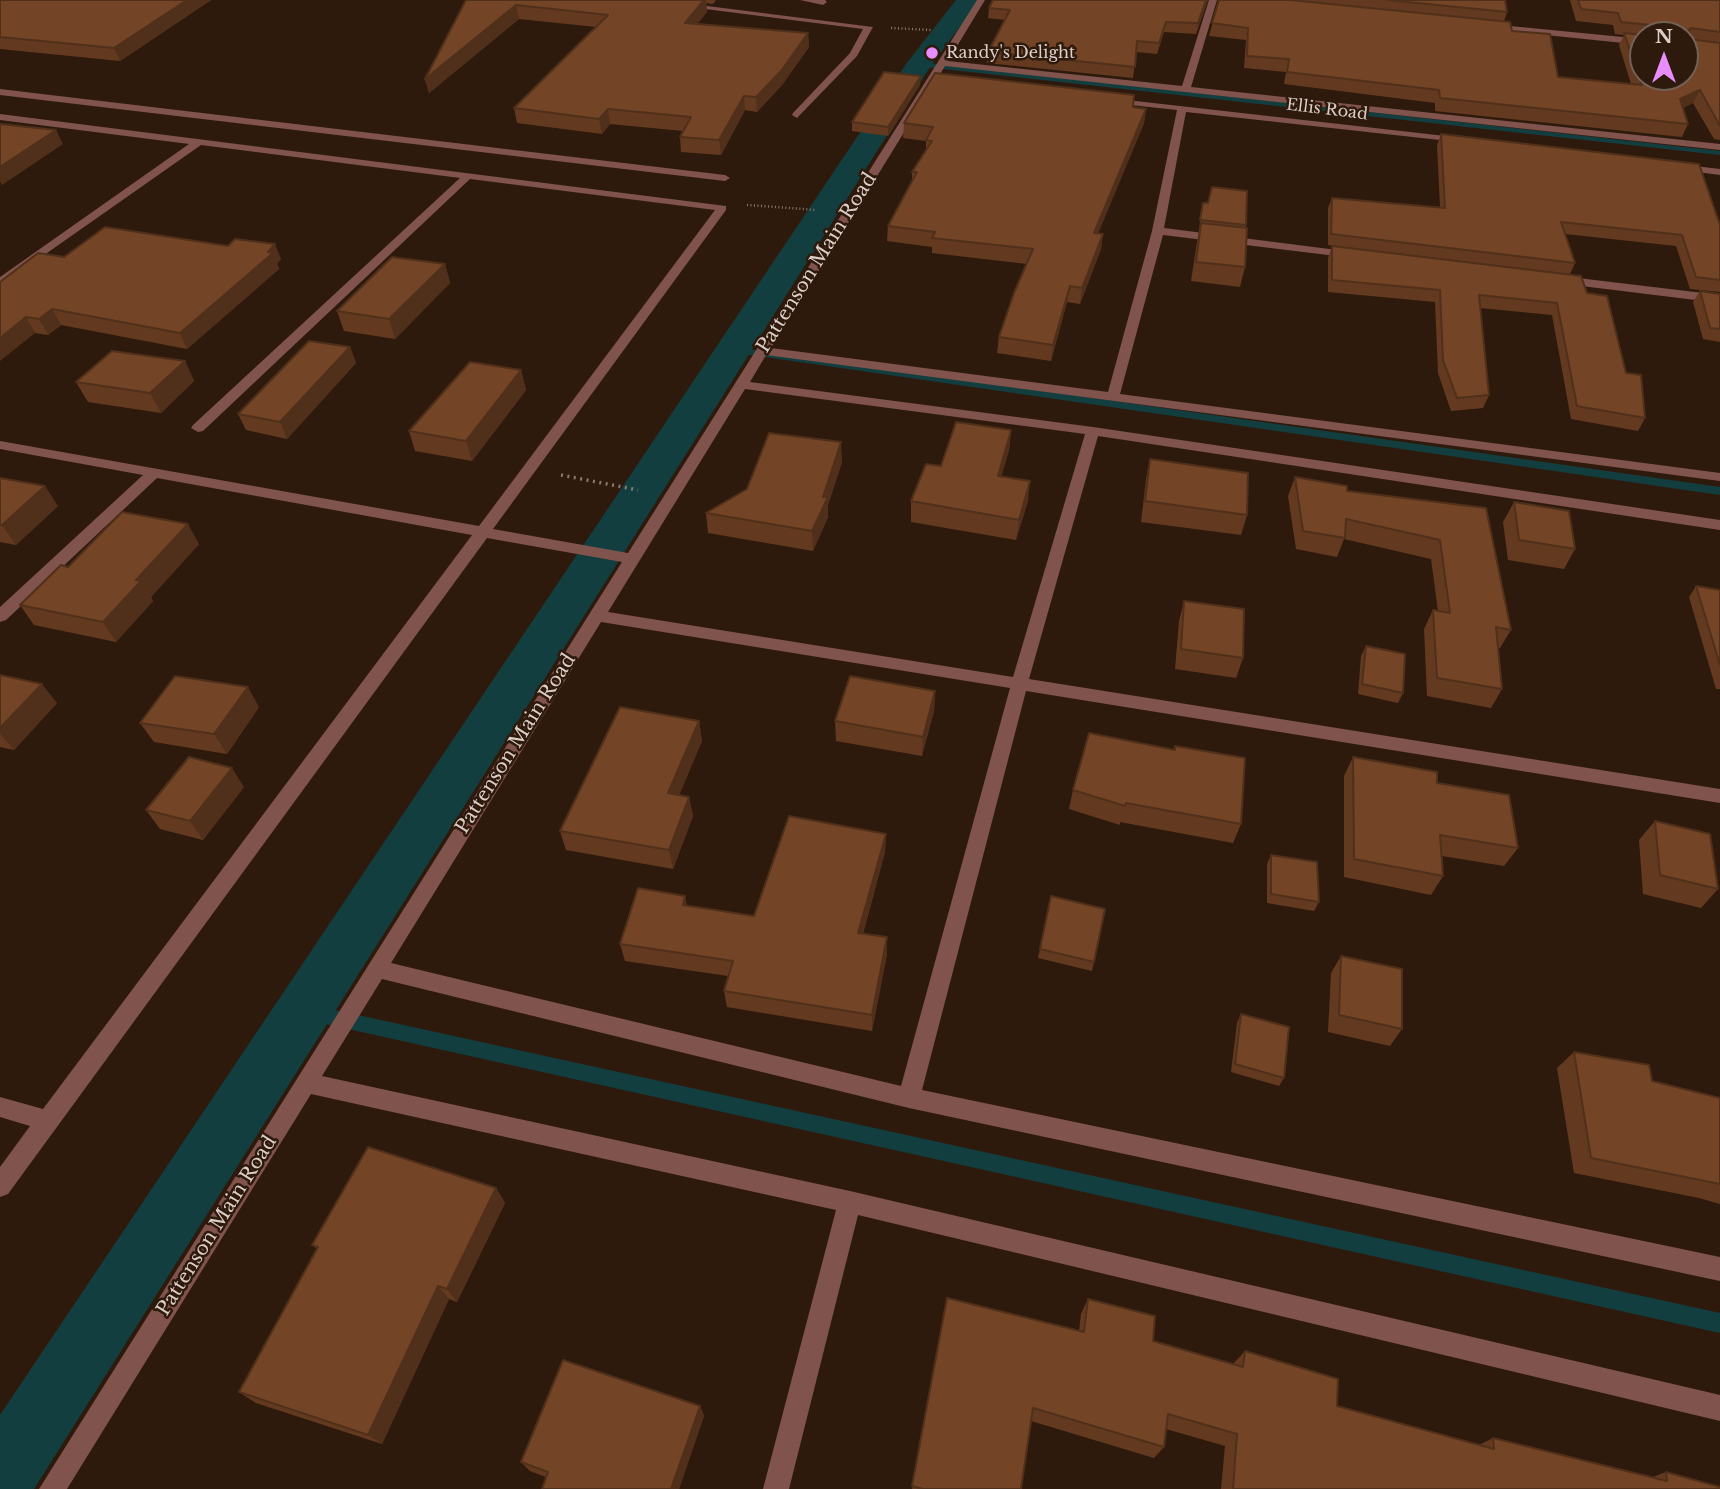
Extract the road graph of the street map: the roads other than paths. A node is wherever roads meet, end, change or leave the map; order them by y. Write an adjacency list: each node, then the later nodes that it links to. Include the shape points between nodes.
1 (638, 0): 15 (street, via 869,27 855,54)
2 (804, 0): 5 (street)
3 (981, 0): 8 (street, Pattenson Main Road)
4 (1213, 0): 11 (street)
5 (823, 2)
6 (1476, 25): 7 (street)
7 (1629, 41)
8 (942, 62): 9 (street, Pattenson Main Road); 11 (street)
9 (931, 80): 10 (street); 29 (street, Pattenson Main Road)
10 (944, 81)
11 (1186, 89): 19 (street)
12 (0, 92): 23 (street)
13 (1102, 99): 14 (street, Ellis Road)
14 (1182, 108): 18 (street, Ellis Road); 24 (street)
15 (797, 115)
16 (0, 117): 17 (street)
17 (199, 142): 22 (street); 27 (street)
18 (1472, 142)
19 (1720, 147)
20 (1665, 165): 21 (street)
21 (1720, 172)
22 (468, 176): 32 (street); 38 (street, via 722,208)
23 (724, 178)
24 (1158, 231): 25 (street); 31 (street)
25 (1364, 256)
26 (1542, 278): 28 (street)
27 (0, 282)
28 (1720, 299)
29 (762, 351): 30 (street, Pattenson Main Road); 31 (street)
30 (741, 385): 33 (street); 39 (street, Pattenson Main Road)
31 (1113, 397): 36 (street)
32 (198, 428)
33 (1093, 431): 37 (street); 42 (street)
34 (0, 446): 35 (street)
35 (154, 473): 38 (street); 40 (street)
36 (1720, 477)
37 (1720, 525)
38 (491, 533): 39 (street); 48 (street)
39 (632, 559): 41 (street, Pattenson Main Road)
40 (0, 616)
41 (596, 616): 42 (street); 44 (street, Pattenson Main Road)
42 (1020, 683): 43 (street); 46 (street)
43 (1720, 796)
44 (377, 969): 45 (street, Pattenson Main Road); 46 (street)
45 (306, 1083): 50 (street); 53 (street, Pattenson Main Road)
46 (909, 1098): 51 (street)
47 (0, 1107): 48 (street)
48 (48, 1121): 49 (street)
49 (0, 1186)
50 (850, 1202): 52 (street); 54 (street)
51 (1720, 1269)
52 (1720, 1408)
53 (52, 1489)
54 (776, 1489)

